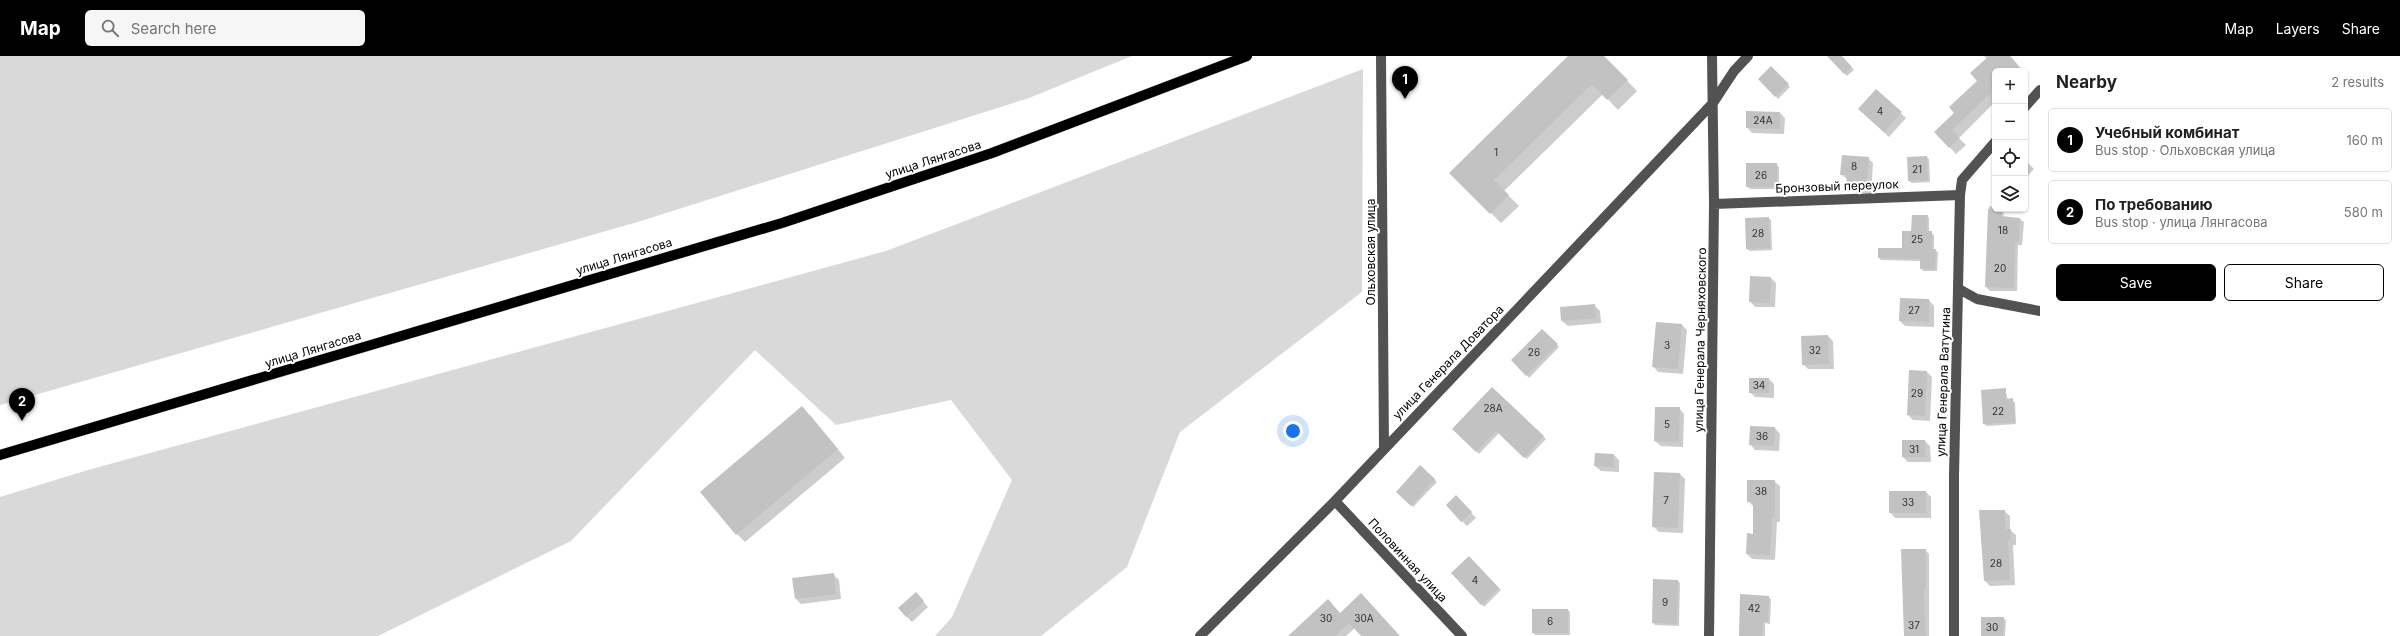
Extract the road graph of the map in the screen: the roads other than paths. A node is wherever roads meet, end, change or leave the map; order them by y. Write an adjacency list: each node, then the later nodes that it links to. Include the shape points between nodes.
1 (1247, 56): 14 (main road, улица Лянгасова, via 992,153 782,223)
2 (1381, 56): 13 (street, Ольховская улица)
3 (1712, 56): 6 (street, улица Генерала Черняховского)
4 (1748, 56): 6 (street, via 1734,71)
5 (2040, 90): 7 (street)
6 (1713, 103): 10 (street, улица Генерала Черняховского); 13 (street, улица Генерала Доватора)
7 (2028, 104)
8 (1992, 145): 9 (street, улица Генерала Ватутина, via 1962,180)
9 (1960, 195): 10 (street, Бронзовый переулок); 11 (street, улица Генерала Ватутина)
10 (1714, 204): 18 (street, улица Генерала Черняховского)
11 (1959, 289): 12 (street, via 1977,299); 19 (street, улица Генерала Ватутина, via 1954,475)
12 (2040, 311)
13 (1384, 448): 15 (street, улица Генерала Доватора)
14 (0, 455)
15 (1335, 501): 16 (street, улица Генерала Доватора); 17 (street, Половинная улица)
16 (1200, 636)
17 (1462, 636)
18 (1710, 636)
19 (1954, 636)

